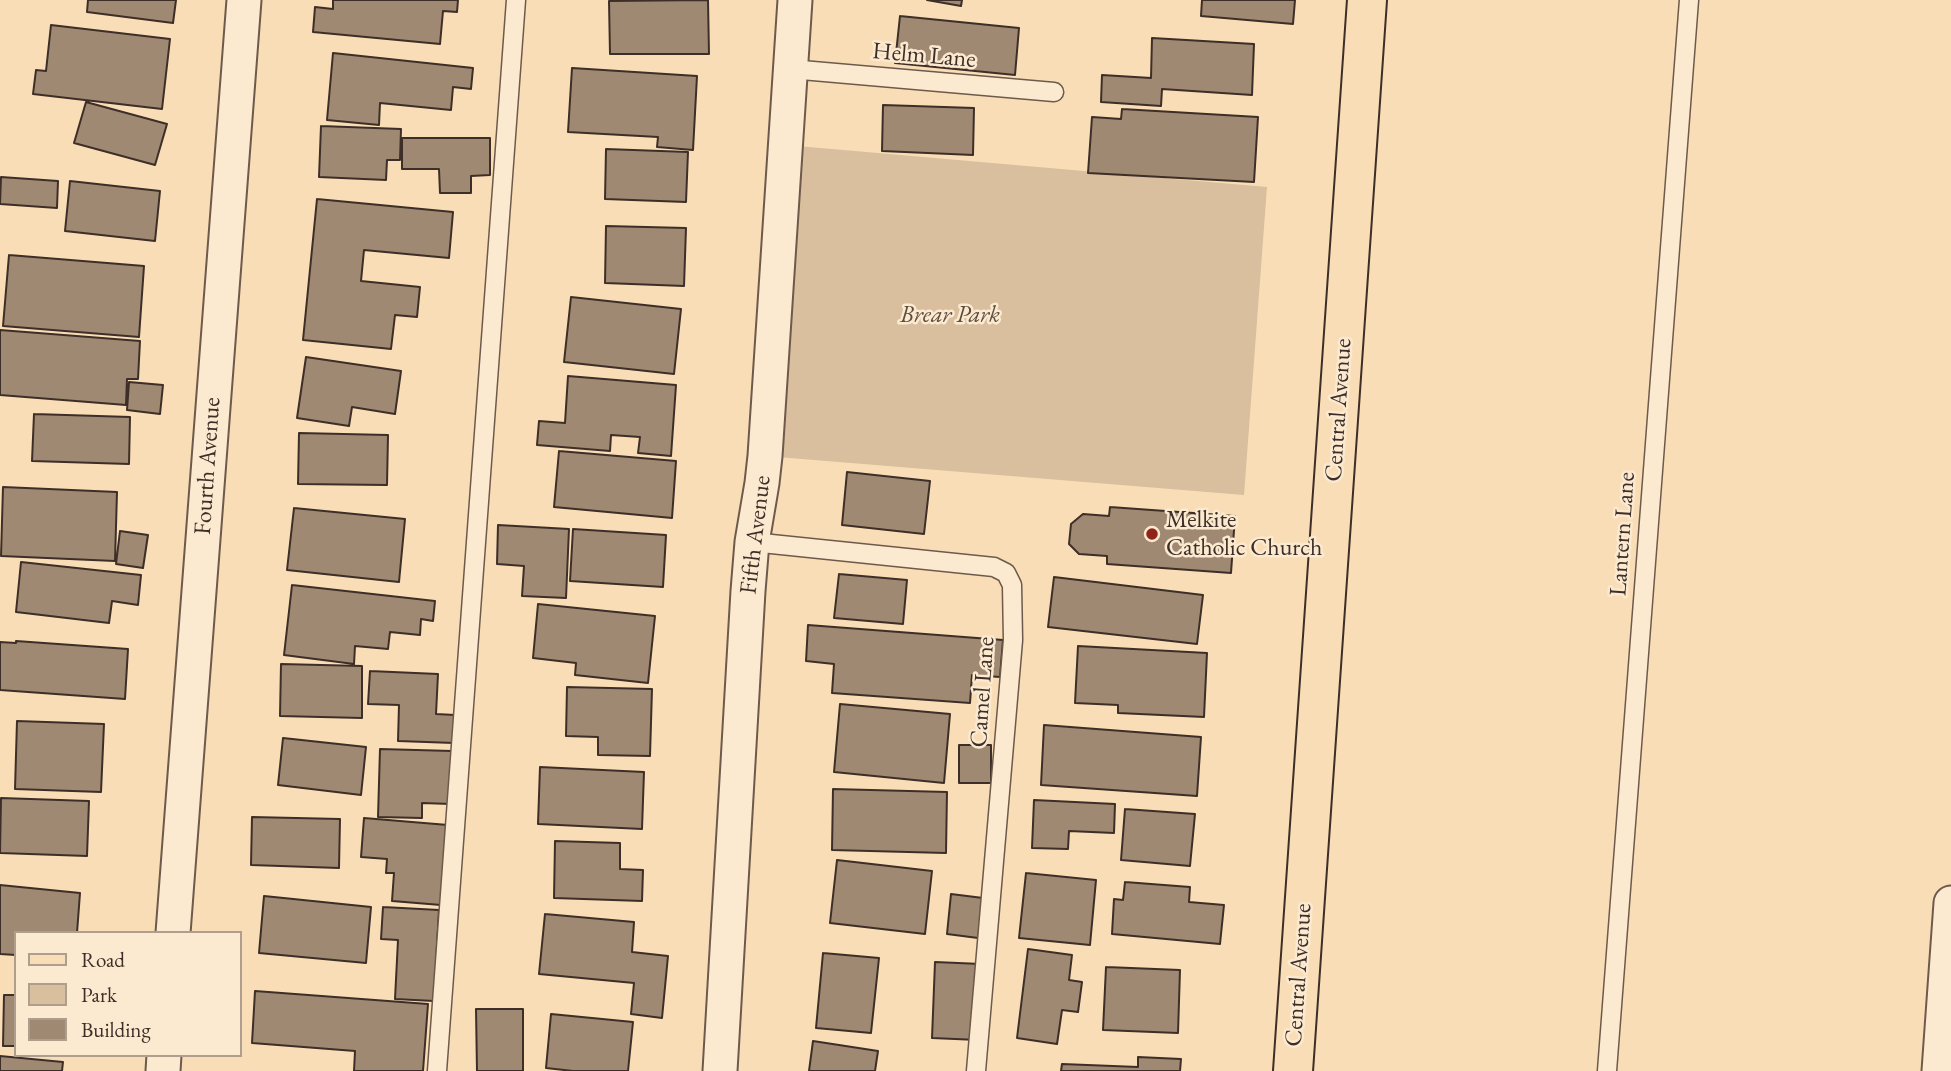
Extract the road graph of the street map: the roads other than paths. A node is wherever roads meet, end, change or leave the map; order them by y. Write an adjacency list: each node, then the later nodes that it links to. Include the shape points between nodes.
1 (244, 0): 10 (street, Fourth Avenue)
2 (516, 0): 11 (lane)
3 (795, 0): 6 (street, Fifth Avenue)
4 (1367, 0): 14 (main road, Central Avenue)
5 (1689, 0): 15 (lane, Lantern Lane)
6 (790, 69): 7 (lane, Helm Lane); 8 (street, Fifth Avenue, via 762,483)
7 (1054, 92)
8 (752, 542): 12 (street, Fifth Avenue); 13 (lane, Camel Lane, via 994,567 1006,573 1012,585 1013,640)
9 (1951, 903): 16 (street)
10 (173, 931)
11 (437, 1071)
12 (720, 1071)
13 (976, 1071)
14 (1293, 1071)
15 (1607, 1071)
16 (1938, 1071)

